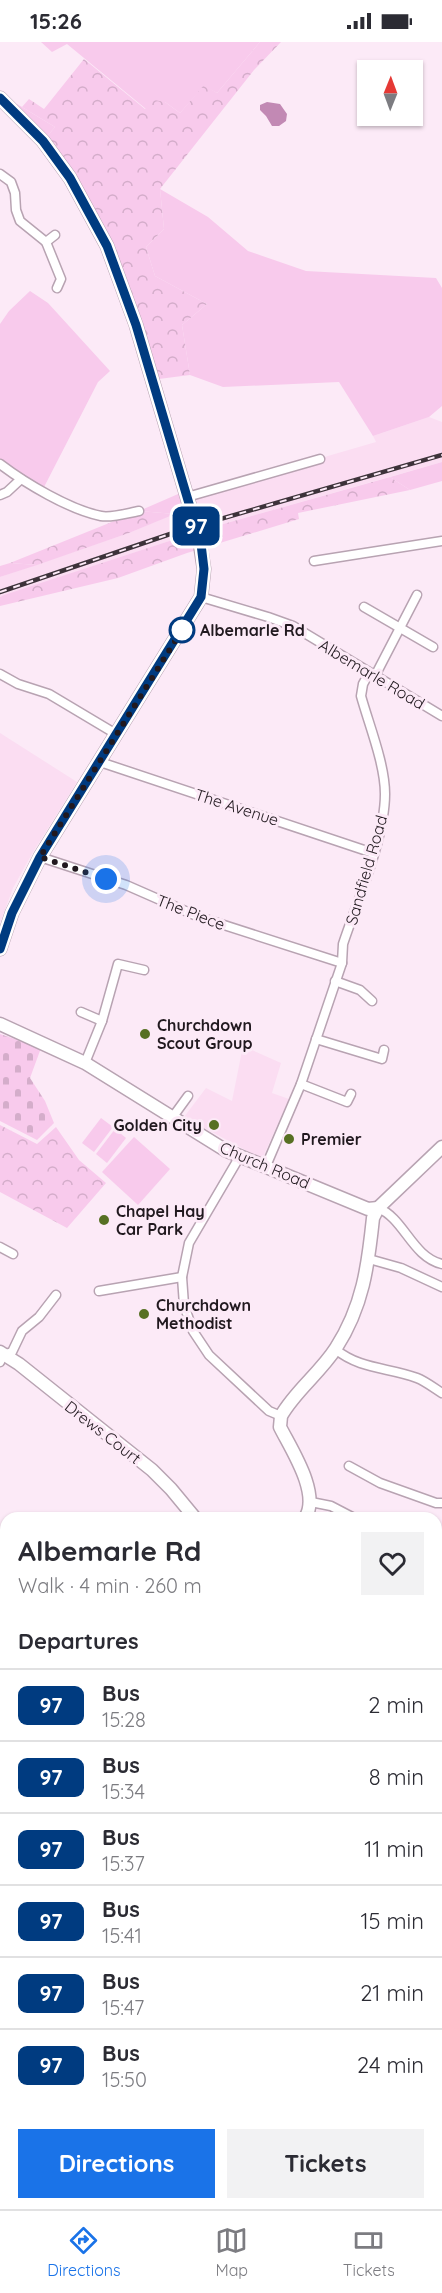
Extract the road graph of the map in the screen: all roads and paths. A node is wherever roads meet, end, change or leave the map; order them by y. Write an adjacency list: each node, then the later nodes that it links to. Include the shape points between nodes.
1 (1, 101): 12 (street, via 43,141 70,178 107,246 136,325)
2 (0, 174): 4 (street, via 11,182 20,220)
3 (55, 235): 4 (street)
4 (45, 242): 6 (street)
5 (69, 271): 6 (street)
6 (61, 279): 7 (street)
7 (57, 288)
8 (320, 459): 12 (street)
9 (0, 464): 10 (street)
10 (21, 479): 11 (street); 13 (street, via 102,516)
11 (0, 495)
12 (189, 502): 17 (street, bridge, via 204,569)
13 (139, 511)
14 (442, 541): 15 (street)
15 (314, 561)
16 (417, 595): 19 (street, Sandfield Road)
17 (201, 597): 22 (street, Albemarle Road, via 293,626); 24 (street)
18 (364, 607): 19 (street)
19 (401, 627): 20 (street); 22 (street, Sandfield Road)
20 (433, 647)
21 (0, 674): 24 (street, via 49,694)
22 (372, 674): 23 (street, Albemarle Road); 26 (street, Sandfield Road, via 363,684 361,696 385,793)
23 (442, 716)
24 (116, 734): 25 (street)
25 (100, 762): 26 (street, The Avenue); 27 (street)
26 (373, 853): 29 (street, Sandfield Road, via 343,944)
27 (40, 857): 28 (street, via 12,913); 29 (street, The Piece, via 126,885 199,917)
28 (0, 949)
29 (342, 963): 31 (street, Sandfield Road)
30 (144, 970): 34 (street, via 118,964)
31 (335, 981): 32 (street, via 360,990); 36 (street, Sandfield Road)
32 (372, 1001)
33 (81, 1012): 34 (street)
34 (102, 1021): 38 (street)
35 (0, 1024): 38 (street, Church Road)
36 (316, 1039): 37 (street); 39 (street, Sandfield Road)
37 (382, 1058)
38 (85, 1063): 42 (street, Church Road)
39 (301, 1084): 41 (street); 45 (street, Sandfield Road)
40 (188, 1096): 42 (street)
41 (347, 1102)
42 (172, 1118): 44 (street, Church Road)
43 (442, 1147): 46 (street)
44 (240, 1156): 45 (street, Church Road); 51 (street, via 189,1243)
45 (266, 1166): 46 (street, Church Road, via 368,1209)
46 (378, 1208): 49 (street, via 373,1218); 50 (street, via 387,1211 433,1262)
47 (0, 1247): 48 (street)
48 (13, 1254)
49 (369, 1259): 52 (street, via 401,1268); 55 (street, via 356,1312)
50 (442, 1264)
51 (182, 1277): 53 (street); 58 (street, via 184,1305 209,1355 269,1411)
52 (442, 1287)
53 (99, 1291)
54 (56, 1295): 56 (street, via 22,1331 12,1352)
55 (335, 1349): 57 (street, via 346,1358 375,1369 417,1378); 58 (street)
56 (1, 1356): 62 (street, Drews Court, via 19,1364 152,1470)
57 (442, 1393)
58 (281, 1416): 60 (street, via 280,1427 310,1491)
59 (350, 1479): 61 (street, via 352,1467 380,1483)
60 (310, 1502): 63 (street); 64 (street)
61 (442, 1503)
62 (190, 1512)
63 (309, 1512)
64 (342, 1512)

